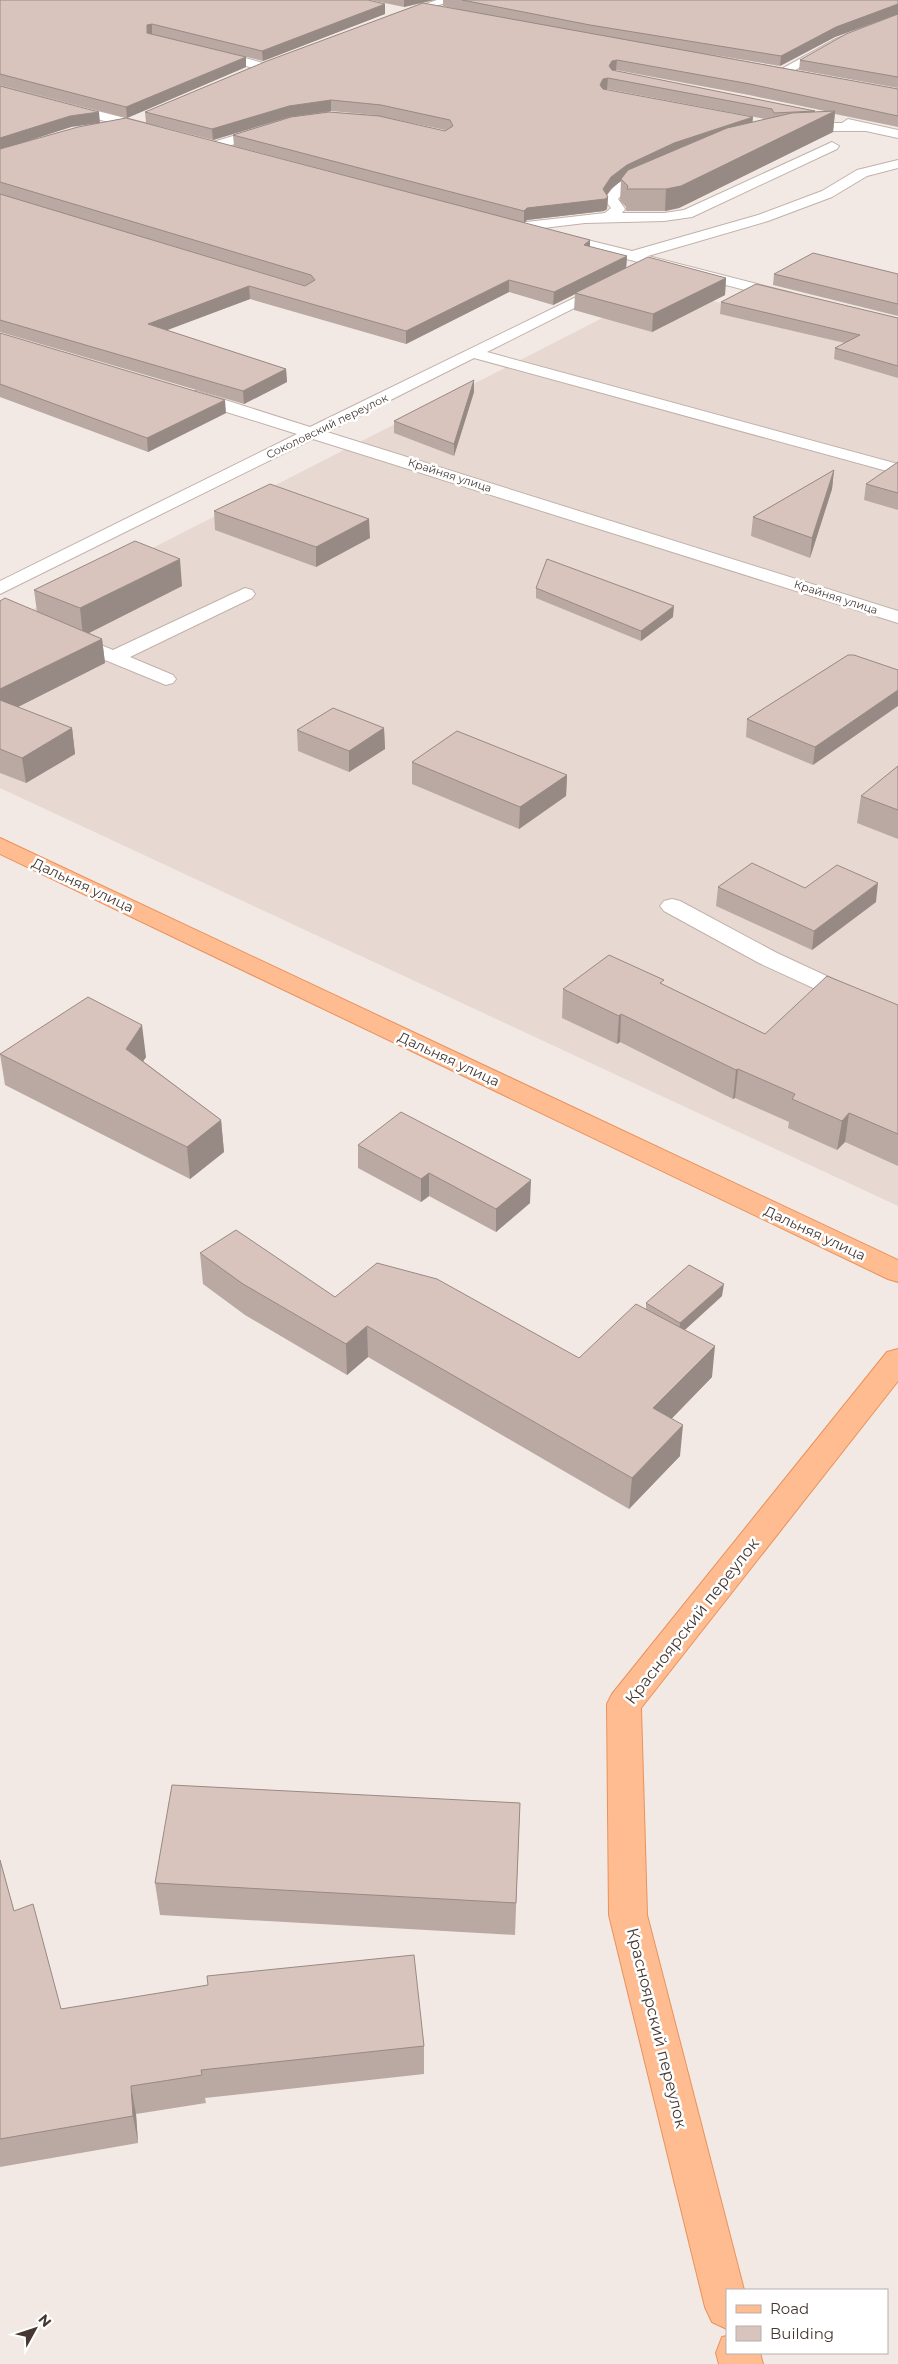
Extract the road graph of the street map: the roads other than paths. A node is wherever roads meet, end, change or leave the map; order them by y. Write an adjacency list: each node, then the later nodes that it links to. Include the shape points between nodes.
1 (448, 6): 2 (street)
2 (387, 14)
3 (898, 18): 6 (street, via 840,40 777,71)
4 (198, 50): 5 (street, via 267,66)
5 (245, 75)
6 (801, 75)
7 (0, 90): 10 (street)
8 (805, 113): 12 (street)
9 (147, 116): 10 (street)
10 (130, 123): 13 (street); 15 (street)
11 (284, 125): 18 (street, via 210,145)
12 (865, 127): 14 (street); 16 (street)
13 (95, 128)
14 (784, 128)
15 (168, 133)
16 (898, 134)
17 (832, 146): 22 (street, via 699,210 680,217)
18 (244, 154)
19 (669, 163): 21 (street, via 616,191 611,199)
20 (898, 164): 23 (street, via 862,173 828,194 784,211)
21 (613, 213): 22 (street); 24 (street, via 514,226)
22 (660, 219): 23 (street)
23 (705, 234): 24 (street)
24 (631, 268): 25 (street, Соколовский переулок, via 653,263); 26 (street, Соколовский переулок)
25 (804, 300)
26 (473, 353): 28 (street, Соколовский переулок); 29 (street)
27 (172, 390): 28 (street, Крайняя улица)
28 (315, 432): 30 (street, Соколовский переулок); 33 (street, Крайняя улица)
29 (898, 469)
30 (0, 588)
31 (245, 594): 34 (street)
32 (0, 610): 34 (street)
33 (898, 617)
34 (113, 657): 35 (street)
35 (166, 679)
36 (0, 845): 39 (main road, Дальняя улица)
37 (672, 906): 38 (street, via 768,958)
38 (898, 1019)
39 (898, 1272)
40 (898, 1360): 41 (main road, Красноярский переулок, via 624,1704 628,1915)
41 (726, 2303)

